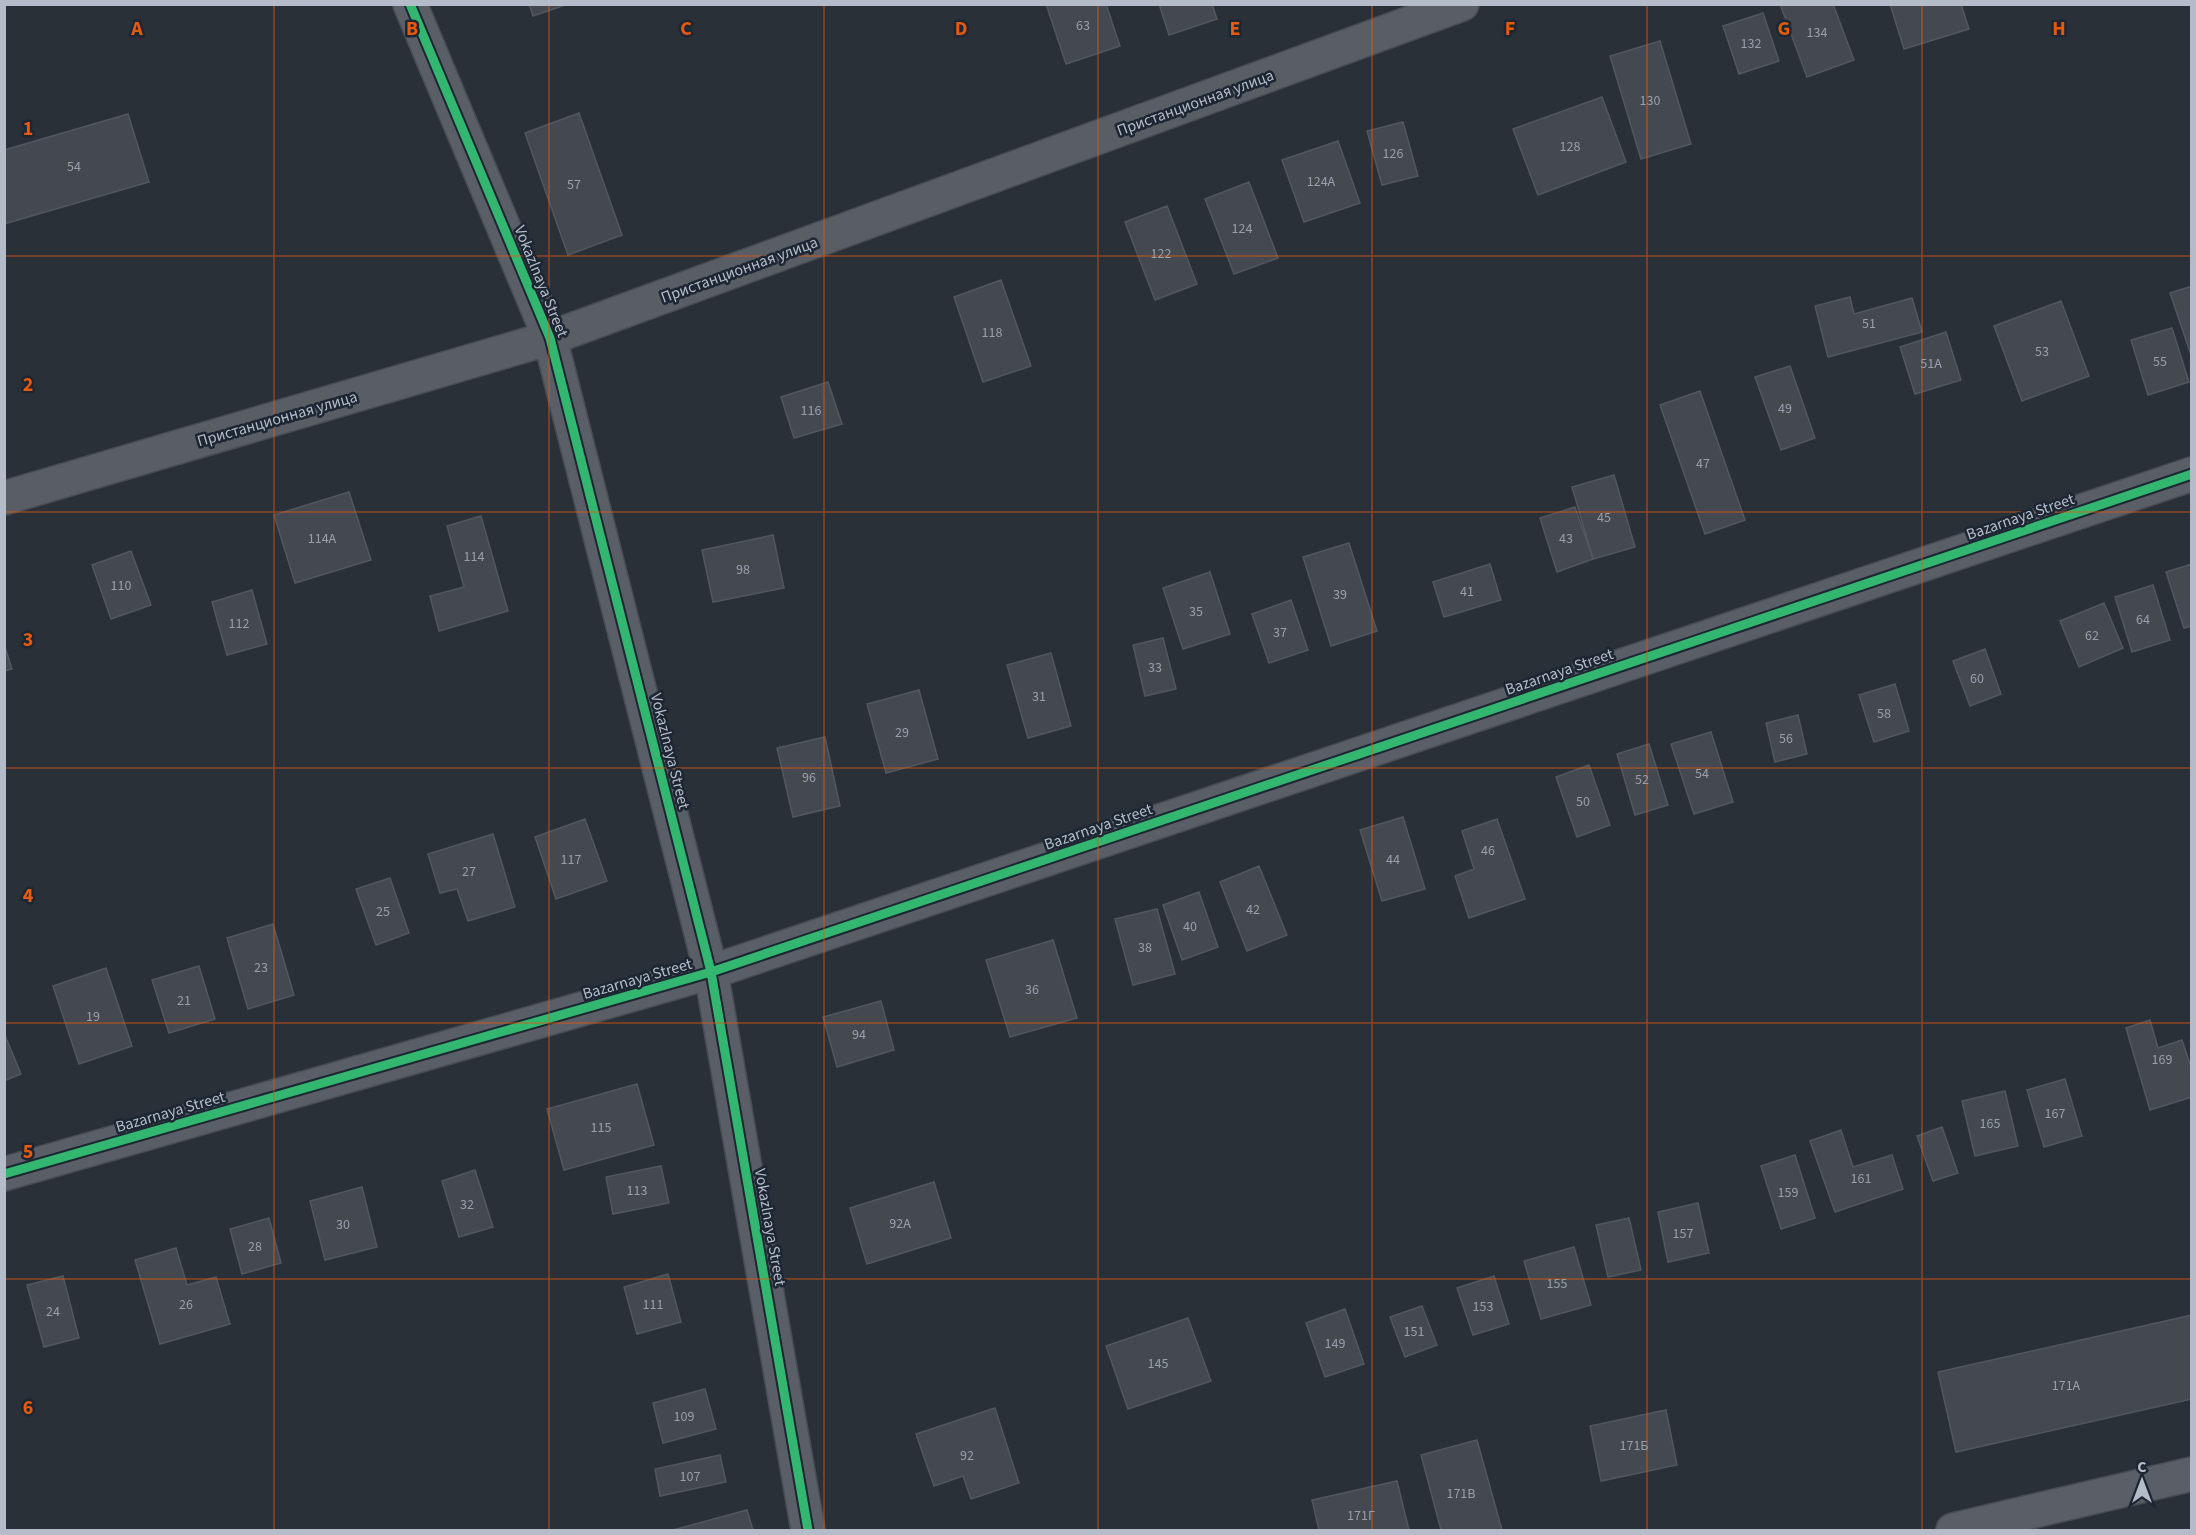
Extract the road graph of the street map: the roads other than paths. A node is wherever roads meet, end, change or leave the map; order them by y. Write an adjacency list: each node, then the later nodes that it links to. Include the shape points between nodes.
1 (410, 4): 3 (street, Vokazlnaya Street)
2 (1462, 4): 3 (street, Пристанционная улица)
3 (550, 338): 5 (street, Пристанционная улица); 6 (street, Vokazlnaya Street)
4 (2192, 474): 6 (street, Bazarnaya Street)
5 (4, 498)
6 (711, 972): 7 (street, Bazarnaya Street); 9 (street, Vokazlnaya Street)
7 (4, 1174)
8 (2192, 1474): 10 (street)
9 (808, 1530)
10 (1953, 1530)

